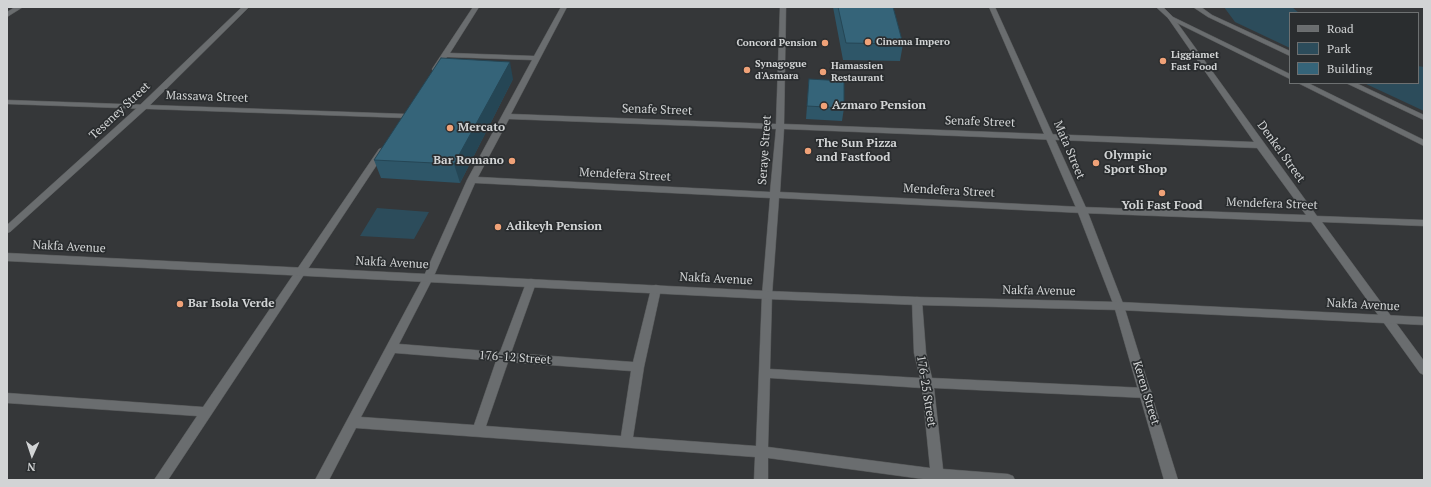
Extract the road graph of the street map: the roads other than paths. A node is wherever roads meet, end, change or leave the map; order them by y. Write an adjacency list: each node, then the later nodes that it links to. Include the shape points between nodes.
1 (20, 7): 9 (street)
2 (246, 7): 19 (street, Teseney Street)
3 (476, 7): 12 (street)
4 (564, 7): 13 (street)
5 (783, 7): 22 (street, Seraye Street)
6 (992, 7): 24 (street, Mata Street)
7 (1159, 7): 10 (street)
8 (1196, 7): 11 (street)
9 (7, 15)
10 (1171, 18): 14 (street); 26 (street, Denkel Street)
11 (1289, 54)
12 (446, 55): 13 (street); 15 (street)
13 (537, 58): 20 (street)
14 (1289, 77)
15 (430, 79)
16 (1304, 84): 25 (street)
17 (1352, 84): 21 (street)
18 (7, 102): 19 (street, Massawa Street)
19 (143, 107): 23 (street, Massawa Street, via 408,113); 33 (street, Teseney Street)
20 (508, 116): 22 (street, Senafe Street); 28 (street)
21 (1424, 118)
22 (780, 127): 24 (street, Senafe Street); 29 (street, Seraye Street)
23 (398, 128)
24 (1050, 137): 26 (street, Senafe Street); 30 (street, Mata Street)
25 (1424, 143)
26 (1260, 145): 31 (street, Denkel Street)
27 (385, 146): 35 (street)
28 (472, 180): 29 (street, Mendefera Street); 36 (street)
29 (774, 195): 30 (street, Mendefera Street); 39 (street, Seraye Street)
30 (1082, 210): 31 (street, Mendefera Street); 41 (street, Mata Street)
31 (1315, 218): 32 (street, Mendefera Street); 42 (street, Denkel Street)
32 (1424, 223)
33 (7, 230)
34 (7, 257): 35 (street, Nakfa Avenue)
35 (301, 272): 36 (street, Nakfa Avenue); 52 (street)
36 (428, 278): 37 (street, Nakfa Avenue); 44 (street)
37 (531, 283): 38 (street, Nakfa Avenue); 45 (street)
38 (656, 289): 39 (street, Nakfa Avenue); 46 (street)
39 (767, 295): 40 (street, Nakfa Avenue); 48 (street, Seraye Street)
40 (917, 301): 41 (street, Nakfa Avenue); 49 (street, 176-25 Street, via 920,353)
41 (1119, 306): 42 (street, Nakfa Avenue); 50 (street, Keren Street)
42 (1387, 319): 43 (street, Nakfa Avenue); 47 (street, Denkel Street)
43 (1424, 321)
44 (391, 348): 45 (street, 176-12 Street); 53 (street)
45 (503, 358): 46 (street, 176-12 Street); 54 (street)
46 (638, 367): 55 (street)
47 (1424, 370)
48 (765, 373): 49 (street); 56 (street, Seraye Street)
49 (926, 383): 50 (street); 57 (street, 176-25 Street)
50 (1146, 393): 62 (street, Keren Street)
51 (7, 398): 52 (street)
52 (207, 412): 58 (street)
53 (352, 422): 54 (street); 59 (street)
54 (479, 430): 55 (street)
55 (626, 441): 56 (street)
56 (762, 452): 57 (street); 60 (street, Seraye Street)
57 (938, 478): 61 (street)
58 (161, 480)
59 (322, 480)
60 (761, 480)
61 (1008, 480)
62 (1171, 480)

